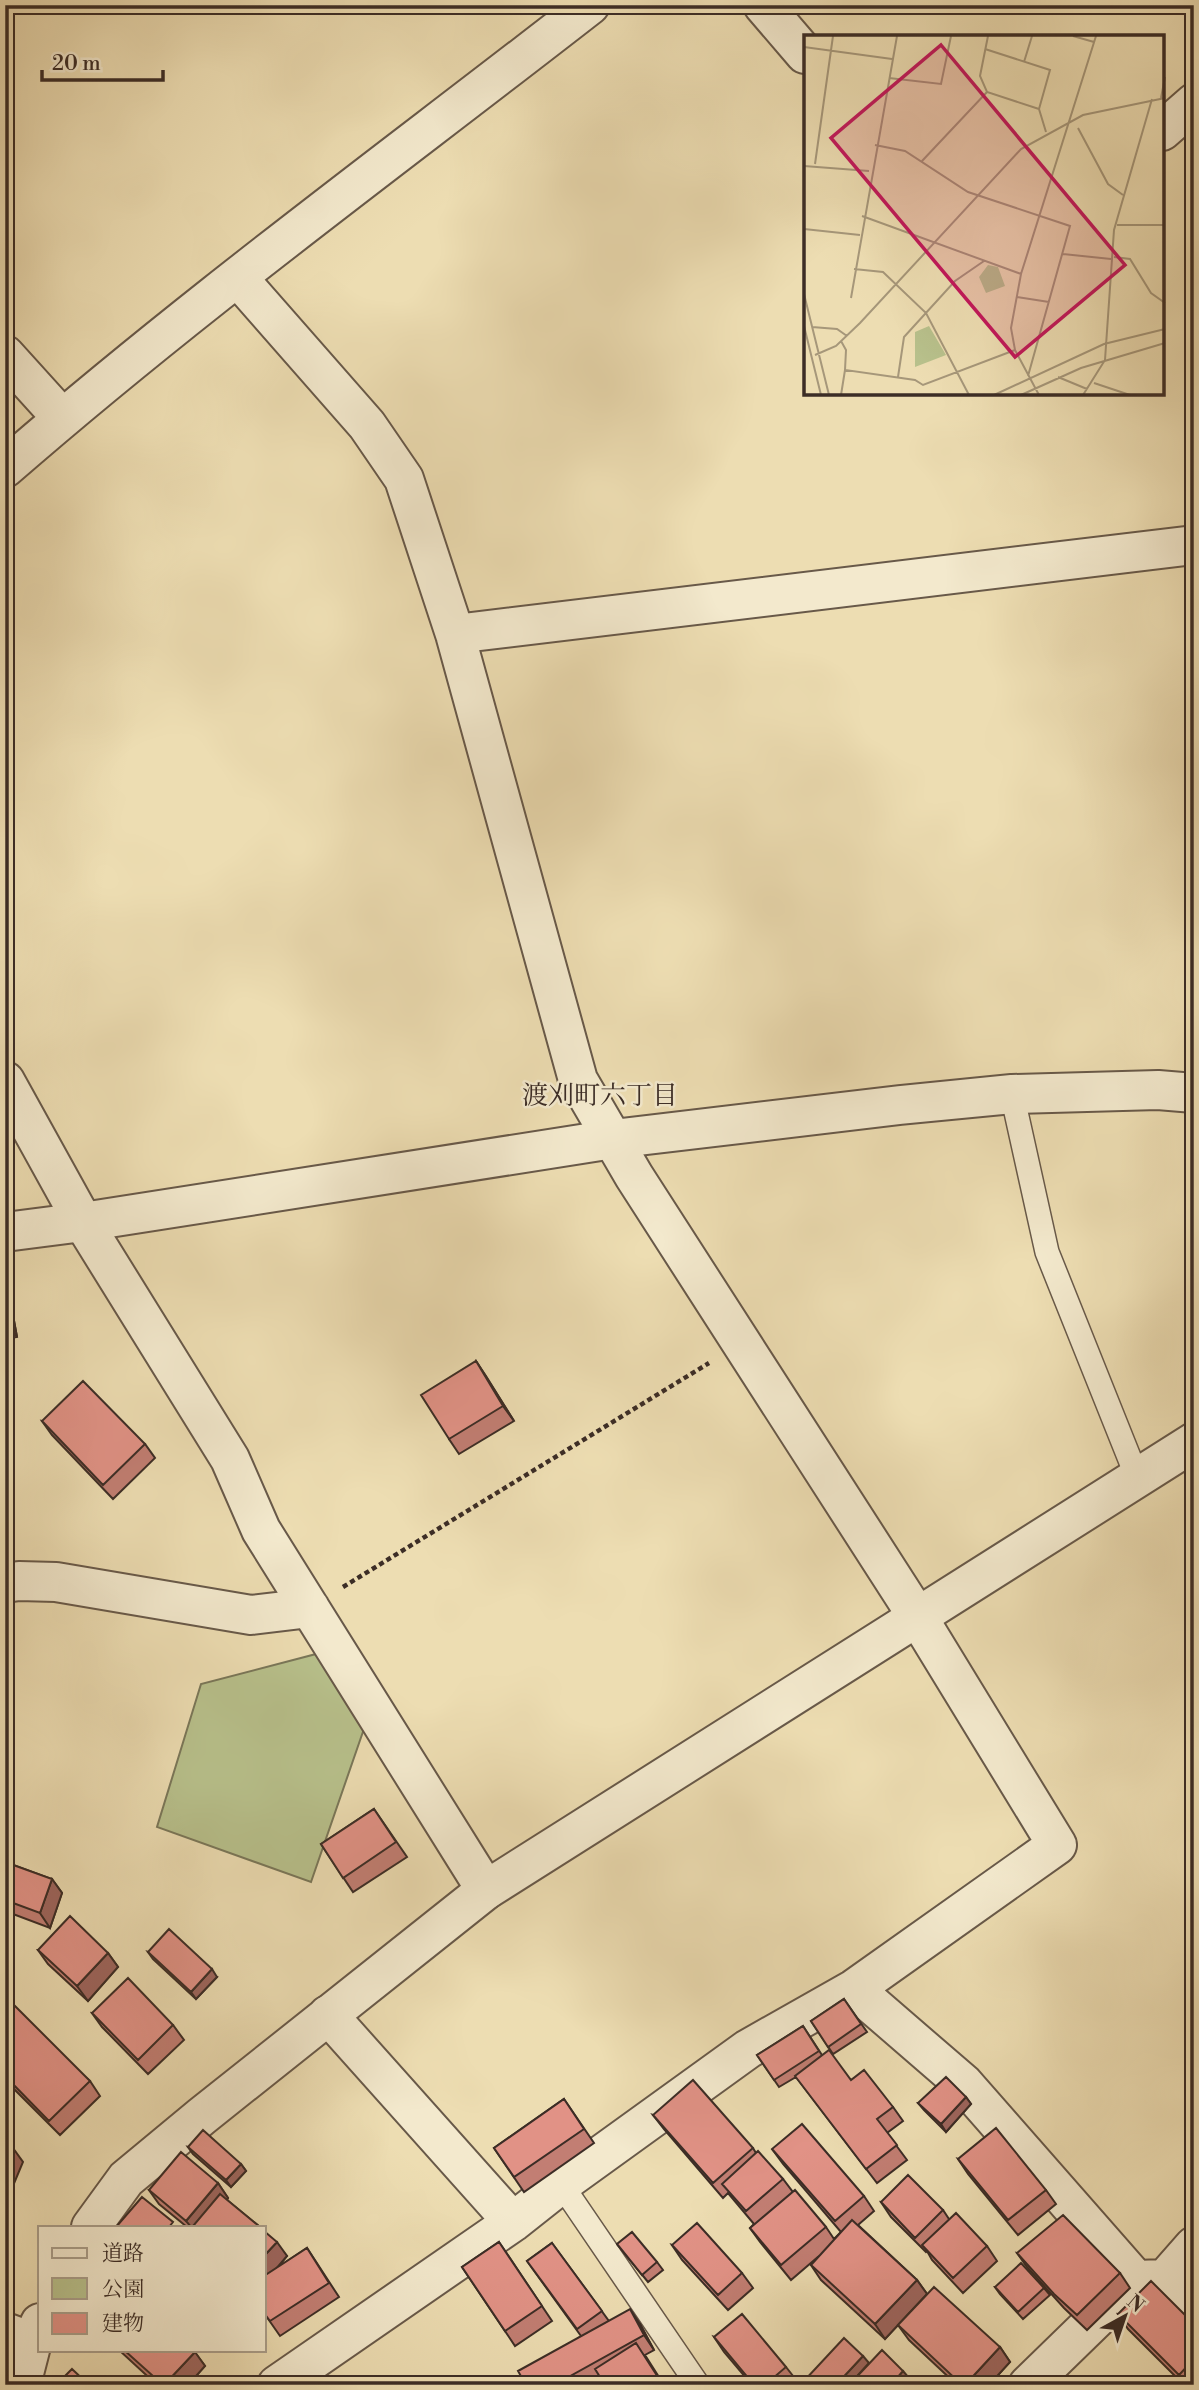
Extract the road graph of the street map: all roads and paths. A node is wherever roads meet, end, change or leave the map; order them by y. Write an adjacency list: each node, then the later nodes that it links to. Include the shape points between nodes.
1 (590, 5): 6 (street)
2 (763, 5): 3 (street)
3 (804, 53)
4 (1194, 103): 5 (street)
5 (1164, 129)
6 (238, 278): 8 (street); 11 (street, via 367,425 404,479)
7 (5, 355): 8 (street)
8 (62, 418): 9 (street)
9 (5, 468)
10 (1194, 545): 11 (street)
11 (455, 634): 15 (street, via 578,1080)
12 (5, 1081): 16 (street)
13 (1194, 1093): 14 (street)
14 (1012, 1094): 15 (street); 20 (lane, via 1047,1252)
15 (613, 1139): 16 (street); 18 (street)
16 (83, 1222): 17 (street); 22 (street, via 230,1459 261,1530)
17 (5, 1231)
18 (741, 1343): 22 (path); 23 (street)
19 (1194, 1442): 20 (street)
20 (1138, 1477): 23 (street)
21 (5, 1583): 22 (street, via 56,1582 251,1615)
22 (310, 1608): 24 (street)
23 (918, 1616): 24 (street); 25 (street, via 1056,1845)
24 (486, 1890): 26 (street)
25 (854, 1989): 27 (street, via 748,2049); 31 (street, via 964,2084)
26 (328, 2015): 28 (street); 29 (street, via 126,2179)
27 (561, 2184): 28 (street); 36 (lane)
28 (513, 2222): 35 (street)
29 (92, 2226)
30 (1194, 2246): 31 (street)
31 (1151, 2279): 32 (street); 37 (street)
32 (1194, 2309)
33 (26, 2332): 34 (street)
34 (21, 2385)
35 (277, 2385)
36 (698, 2385)
37 (1028, 2385)

